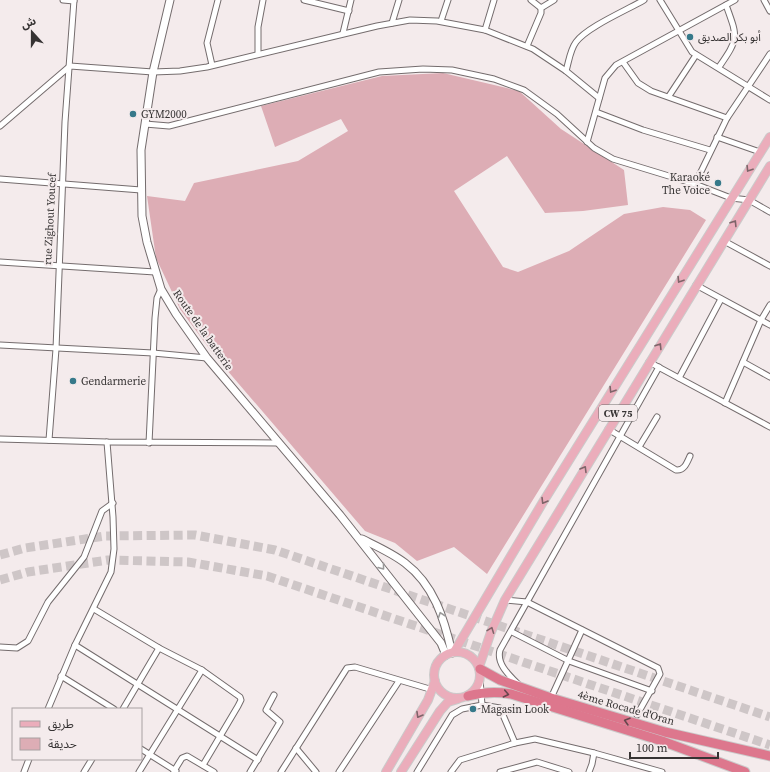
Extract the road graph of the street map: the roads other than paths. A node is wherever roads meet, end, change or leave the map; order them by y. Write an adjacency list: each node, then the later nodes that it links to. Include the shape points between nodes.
1 (63, 0): 2 (street)
2 (74, 0): 32 (street, rue Zighout Youcef)
3 (170, 0): 35 (main road, Route de la batterie)
4 (218, 0): 31 (street, via 208,43)
5 (264, 0): 27 (street, via 258,27)
6 (304, 0): 19 (street)
7 (351, 0): 19 (street)
8 (399, 0): 22 (street)
9 (448, 0): 21 (street)
10 (494, 0): 23 (street)
11 (531, 0): 18 (street)
12 (554, 0): 18 (street)
13 (644, 0): 34 (street, via 576,41)
14 (660, 0): 24 (street)
15 (736, 0): 17 (street)
16 (764, 0): 20 (street)
17 (726, 6): 24 (street); 33 (street, via 736,35 732,48)
18 (541, 8): 26 (street)
19 (349, 11): 25 (street)
20 (770, 11)
21 (441, 21): 22 (street, via 410,20); 23 (street)
22 (392, 23): 25 (street)
23 (485, 30): 26 (street)
24 (678, 32): 29 (street); 30 (street)
25 (343, 34): 27 (street)
26 (527, 46): 34 (street)
27 (258, 53): 31 (street)
28 (770, 54): 36 (street)
29 (696, 55): 33 (street); 37 (street)
30 (623, 62): 37 (street, via 638,83 651,91); 38 (street, via 616,65 605,78)
31 (212, 65): 35 (street, via 180,71)
32 (70, 66): 35 (street); 43 (street); 51 (street, rue Zighout Youcef)
33 (719, 67): 36 (street)
34 (566, 71): 38 (street)
35 (153, 72): 42 (main road, Route de la batterie)
36 (748, 86): 39 (street); 41 (street)
37 (669, 96): 41 (street)
38 (599, 98): 40 (street)
39 (770, 100)
40 (596, 112): 46 (street); 47 (street, via 643,130)
41 (728, 118): 45 (street)
42 (145, 124): 46 (street, via 169,126 379,72 452,70 512,84 534,95); 53 (main road, Route de la batterie, via 141,150)
43 (0, 126)
44 (770, 136): 48 (main road)
45 (717, 137): 47 (street); 48 (street)
46 (587, 142): 52 (street, via 613,159)
47 (710, 150): 52 (street)
48 (760, 152): 54 (main road, one-way to 54)
49 (770, 166): 55 (main road, CW 75)
50 (0, 179): 51 (street)
51 (62, 184): 53 (street); 59 (street, rue Zighout Youcef)
52 (695, 184): 54 (street)
53 (141, 190): 61 (main road, Route de la batterie, via 142,216)
54 (731, 198): 55 (street); 99 (main road, one-way to 99)
55 (749, 200): 56 (street); 57 (main road, CW 75, one-way to 55)
56 (770, 212)
57 (724, 241): 60 (street); 62 (main road, CW 75)
58 (0, 262): 59 (street)
59 (58, 266): 61 (street); 69 (street, rue Zighout Youcef)
60 (770, 266)
61 (155, 272): 63 (main road, Route de la batterie)
62 (696, 286): 64 (street); 72 (main road, CW 75, one-way to 62)
63 (161, 289): 70 (street, via 157,302); 71 (main road, Route de la batterie)
64 (721, 300): 66 (street); 76 (street)
65 (770, 305): 66 (street)
66 (761, 320): 67 (street); 73 (street)
67 (770, 325)
68 (0, 345): 69 (street)
69 (56, 349): 70 (street); 83 (street, rue Zighout Youcef)
70 (153, 353): 71 (street); 85 (street)
71 (207, 358): 86 (main road, Route de la batterie)
72 (649, 362): 74 (street); 80 (main road, CW 75)
73 (743, 362): 75 (street); 77 (street)
74 (660, 367): 76 (street); 81 (street)
75 (770, 377)
76 (679, 378): 77 (street)
77 (725, 403): 79 (street)
78 (657, 417): 87 (street)
79 (770, 427)
80 (608, 429): 81 (street); 91 (main road, CW 75, one-way to 80)
81 (621, 437): 87 (street); 92 (street)
82 (0, 439): 83 (street)
83 (49, 440): 84 (street)
84 (107, 442): 85 (street); 89 (street)
85 (149, 443): 86 (street)
86 (278, 443): 90 (main road, Route de la batterie)
87 (639, 447): 88 (street, via 678,471 684,467)
88 (690, 456)
89 (113, 503): 93 (street, via 114,556 111,572); 97 (street, via 102,511 84,557 48,602 28,641 17,648)
90 (358, 537): 99 (main road, Route de la batterie, one-way to 99); 99 (main road, one-way to 90, via 436,602 421,578 397,557)
91 (505, 600): 92 (street); 102 (main road, CW 75, one-way to 91, via 490,632)
92 (527, 602): 94 (street); 95 (street)
93 (94, 609): 96 (street); 98 (street)
94 (582, 630): 100 (street); 109 (street, via 658,668 660,674)
95 (512, 632): 100 (street); 107 (street, via 500,650 499,657 504,668)
96 (74, 645): 103 (street); 106 (street)
97 (0, 647)
98 (159, 648): 101 (street); 106 (street)
99 (451, 653): 102 (main road, via 469,655); 104 (main road, via 437,663)
100 (568, 661): 109 (street); 113 (street)
101 (202, 670): 118 (street); 120 (street, via 237,694 241,700)
102 (480, 672): 107 (highway, 4ème Rocade d'Oran); 110 (street); 112 (main road, via 476,689)
103 (61, 676): 115 (street); 116 (street)
104 (435, 680): 108 (main road); 112 (main road, via 446,696)
105 (399, 681): 108 (street); 122 (street, via 355,666 347,668); 140 (street)
106 (138, 683): 117 (street); 118 (street)
107 (521, 687): 113 (highway, 4ème Rocade d'Oran)
108 (433, 690): 141 (main road, one-way to 141)
109 (652, 690): 119 (street)
110 (481, 692): 112 (highway, 4ème Rocade d'Oran); 114 (street); 149 (highway, 4ème Rocade d'Oran, one-way to 149, via 511,694 662,741)
111 (274, 695): 129 (street, via 266,710 280,722)
112 (463, 697): 142 (main road, via 448,702 440,711)
113 (550, 698): 126 (highway, 4ème Rocade d'Oran, one-way to 113, via 665,732)
114 (482, 705): 121 (street, via 500,708); 143 (street, via 462,709 452,715)
115 (48, 708)
116 (112, 708)
117 (124, 708)
118 (177, 709): 120 (street); 125 (street)
119 (637, 715)
120 (221, 736): 129 (street); 130 (street)
121 (514, 743): 124 (street, via 542,740); 144 (street, via 460,760)
122 (296, 748): 138 (street); 139 (street)
123 (142, 750): 125 (street)
124 (594, 753): 147 (street); 148 (street)
125 (150, 754): 132 (street); 135 (street)
126 (770, 756)
127 (29, 760): 133 (street)
128 (91, 760): 134 (street)
129 (258, 760): 137 (street)
130 (204, 764): 132 (street, via 187,756 182,758); 136 (street)
131 (510, 770): 145 (street); 146 (street, via 537,762)
132 (175, 771)
133 (24, 772)
134 (84, 772)
135 (140, 772)
136 (214, 772)
137 (250, 772)
138 (281, 772)
139 (316, 772)
140 (339, 772)
141 (386, 772)
142 (401, 772)
143 (417, 772)
144 (451, 772)
145 (500, 772)
146 (569, 772)
147 (589, 772)
148 (662, 772)
149 (745, 772)

